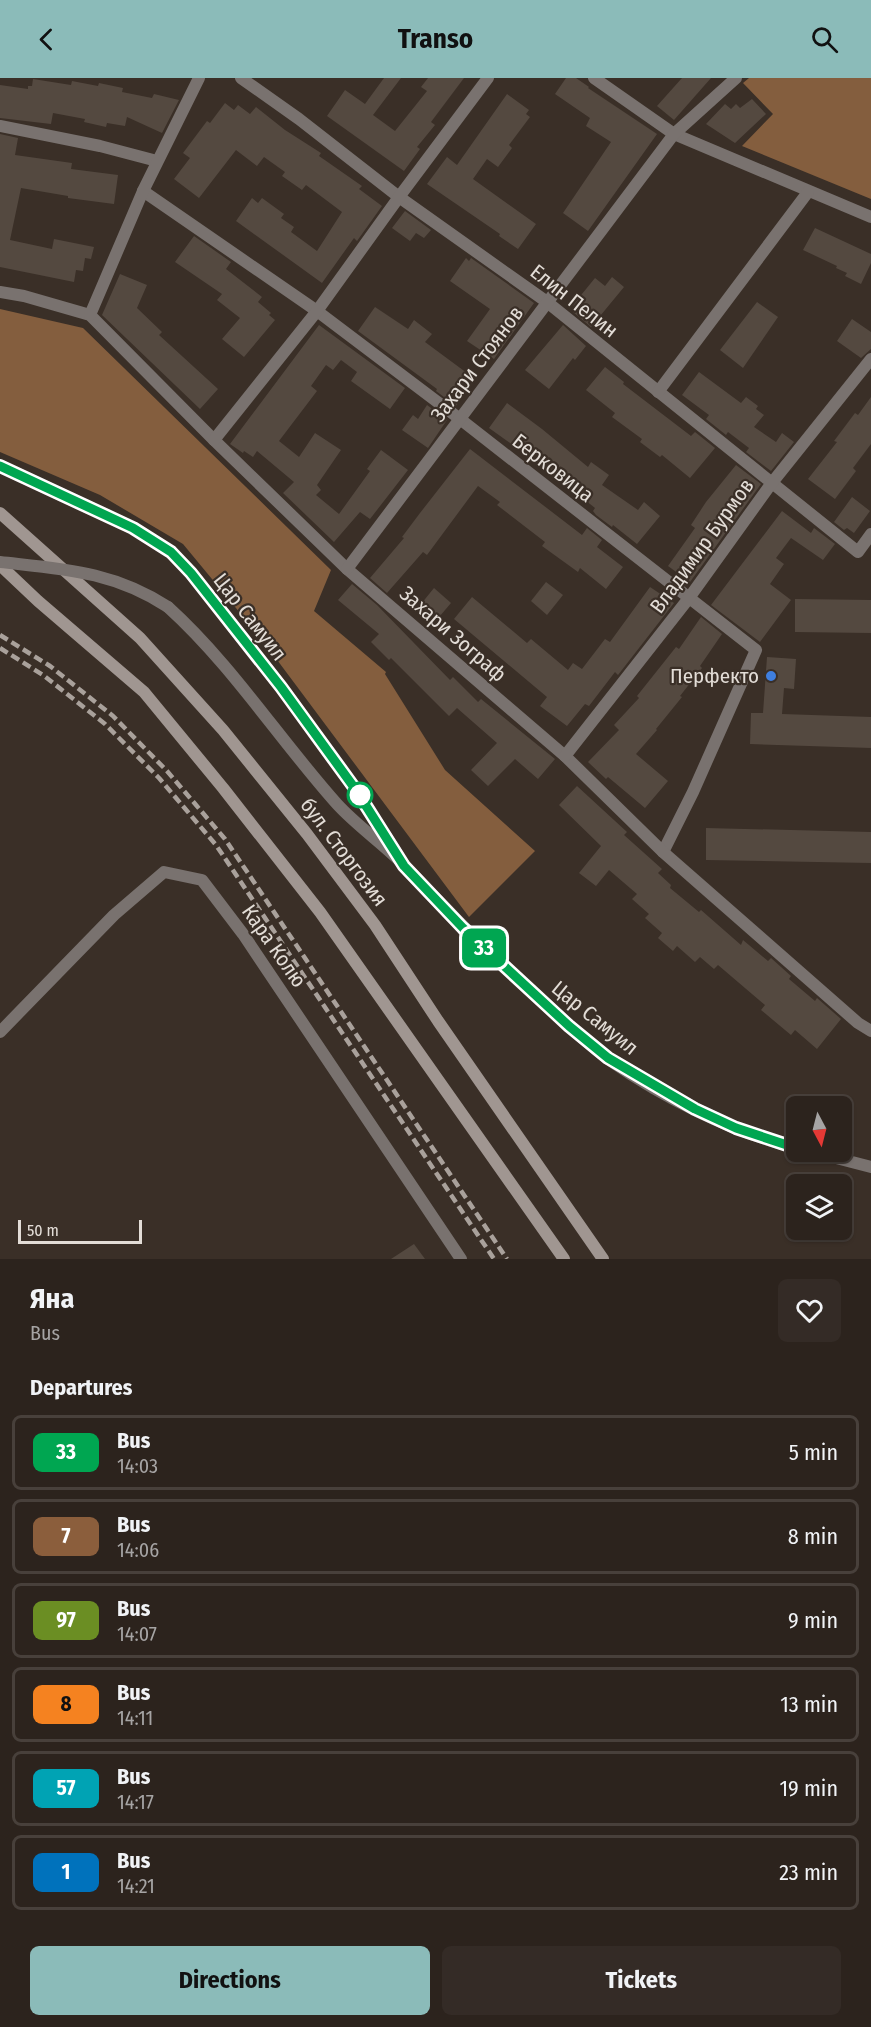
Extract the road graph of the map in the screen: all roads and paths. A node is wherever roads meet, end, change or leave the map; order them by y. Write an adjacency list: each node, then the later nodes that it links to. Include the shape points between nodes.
1 (199, 78): 8 (street)
2 (241, 78): 11 (street, Елин Пелин)
3 (489, 78): 11 (street)
4 (594, 78): 7 (street)
5 (736, 78): 7 (street, Захари Стоянов)
6 (0, 126): 8 (street)
7 (674, 134): 10 (street); 14 (street, Захари Стоянов)
8 (158, 161): 9 (street)
9 (143, 191): 15 (street, Берковица); 16 (street)
10 (808, 192): 12 (street); 18 (street)
11 (399, 197): 14 (street, Елин Пелин); 15 (street)
12 (871, 217)
13 (0, 292): 16 (street, Захари Зограф)
14 (546, 302): 18 (street, Елин Пелин); 19 (street, Захари Стоянов)
15 (317, 312): 19 (street, Берковица); 20 (street)
16 (90, 315): 20 (street, Захари Зограф)
17 (871, 359): 22 (street, Владимир Бурмов)
18 (658, 392): 22 (street, Елин Пелин)
19 (460, 419): 26 (street, Захари Стоянов); 27 (street, Берковица)
20 (214, 440): 26 (street, Захари Зограф)
21 (0, 466): 30 (street, Цар Самуил, via 124,524 171,552 281,687 356,790)
22 (771, 484): 24 (street, Елин Пелин, via 858,552); 27 (street, Владимир Бурмов)
23 (0, 513): 38 (main road, бул. Сторгозия, via 140,638 223,730 301,826 375,925)
24 (871, 534)
25 (0, 563): 30 (street, Цар Самуил, bridge, via 99,576 137,588 168,607 207,646 338,805); 37 (main road, via 38,602 144,692 224,788 320,912)
26 (347, 569): 28 (street, Захари Зограф)
27 (689, 598): 28 (street, Владимир Бурмов); 29 (street, Берковица, via 756,650)
28 (565, 756): 29 (street, Захари Зограф)
29 (663, 852): 31 (street, Захари Зограф)
30 (404, 866): 33 (street, Цар Самуил, via 499,963 608,1058 695,1109)
31 (871, 1031)
32 (0, 1032): 36 (street, Кара Колю, via 114,915 164,872 202,880 243,934)
33 (786, 1145)
34 (852, 1161): 35 (street)
35 (867, 1165)
36 (461, 1259)
37 (564, 1259)
38 (603, 1259)

